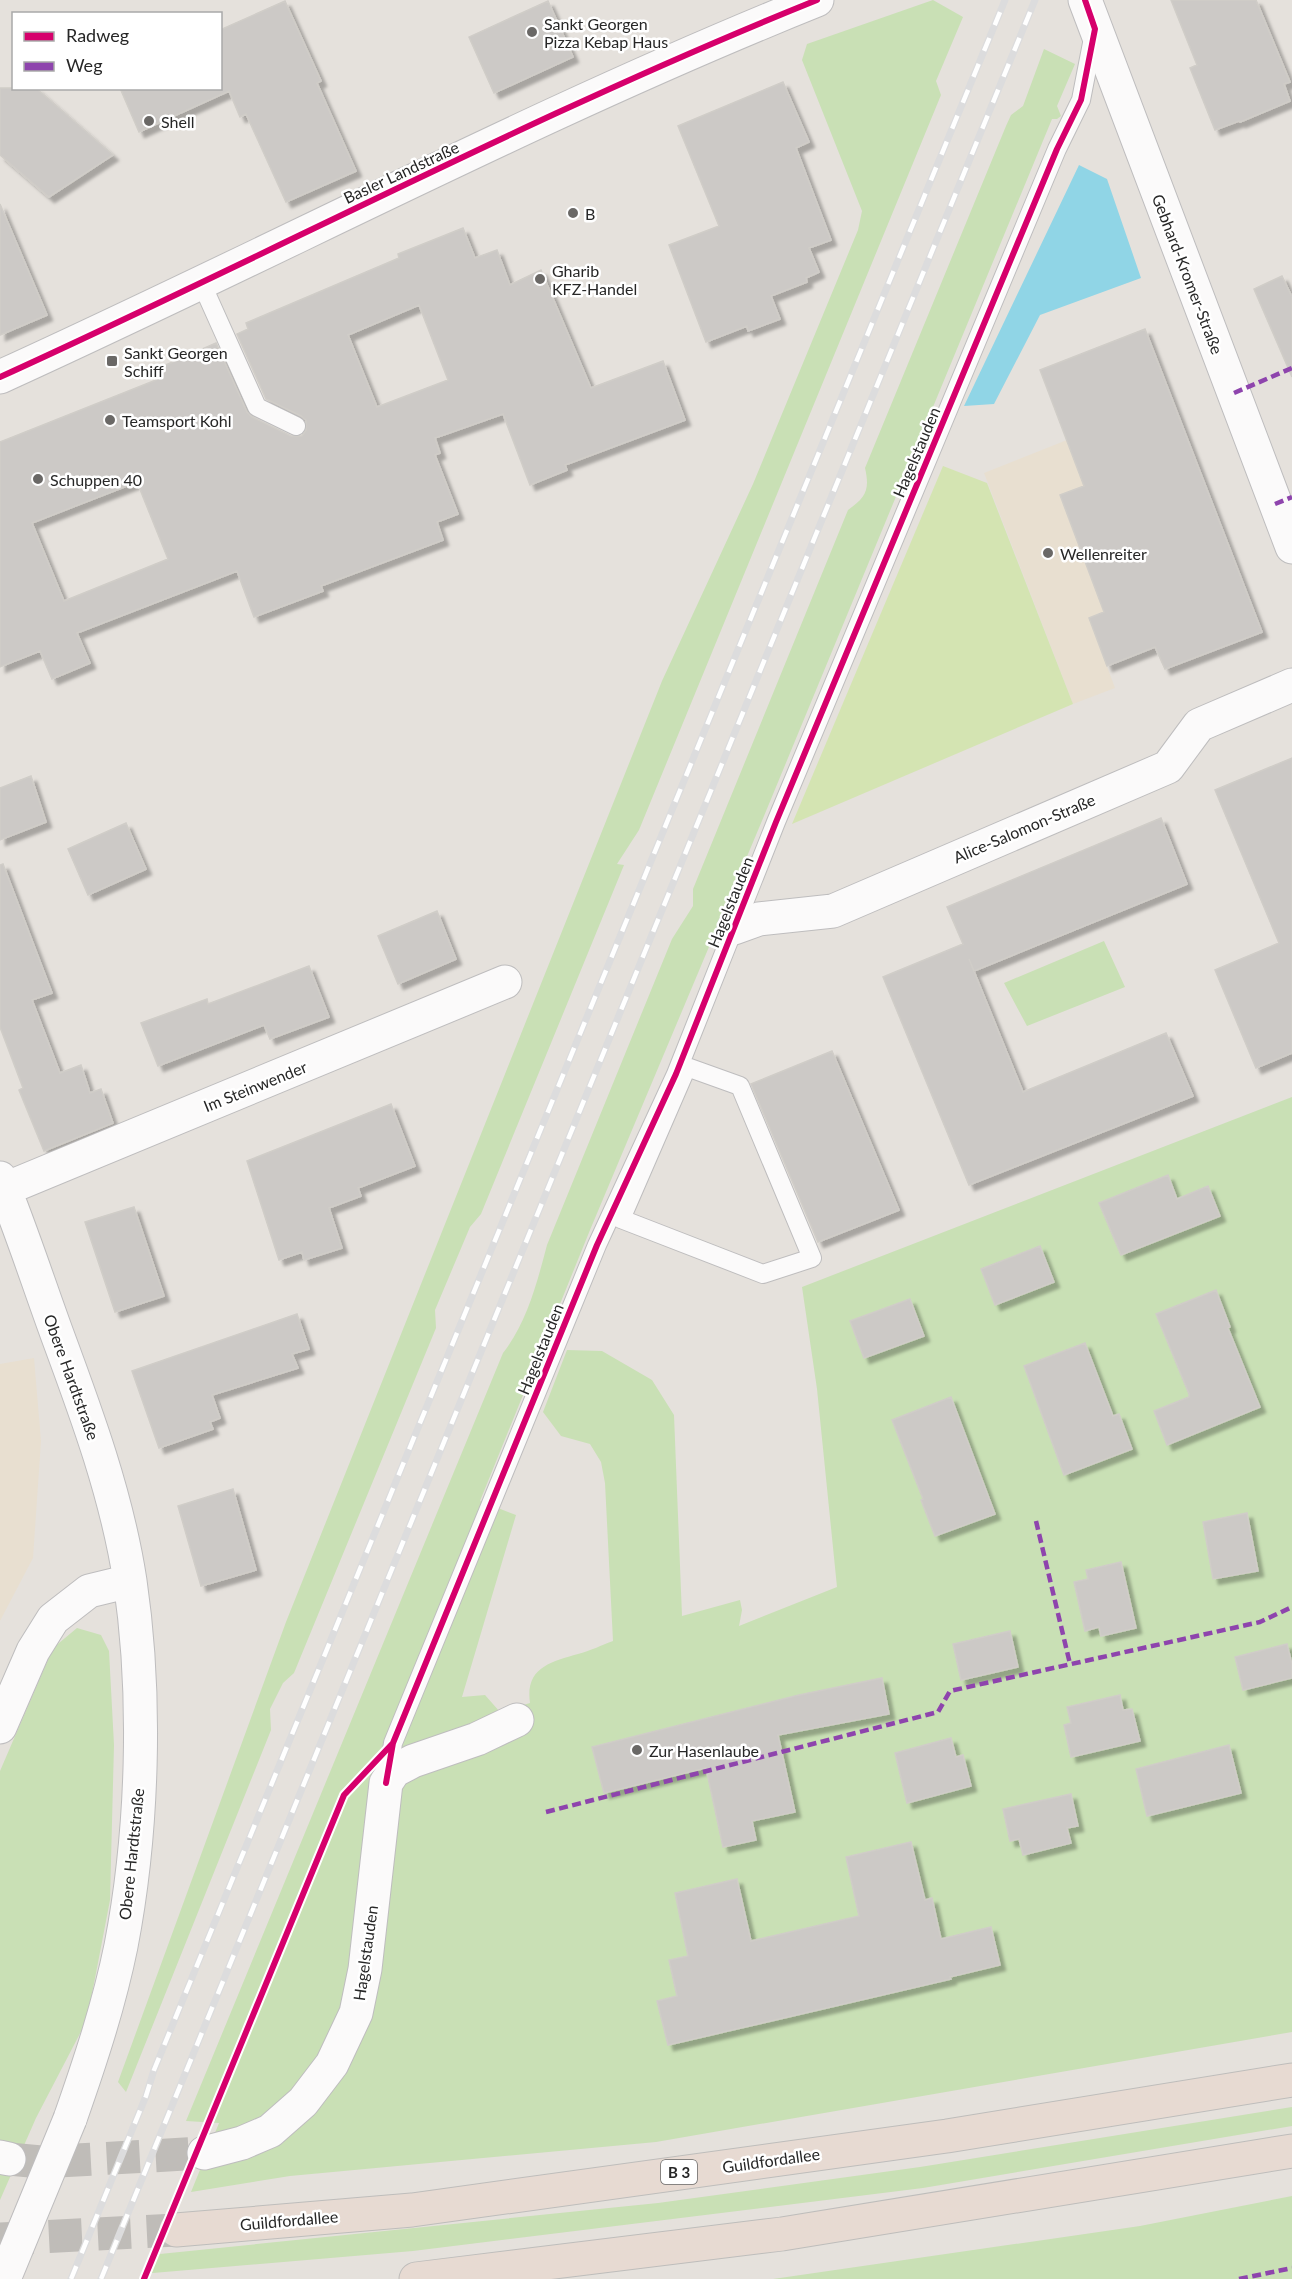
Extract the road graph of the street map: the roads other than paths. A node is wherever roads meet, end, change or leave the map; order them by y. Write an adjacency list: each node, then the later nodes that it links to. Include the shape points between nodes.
1 (817, 0): 3 (street, Basler Landstraße, via 679,58)
2 (1090, 14): 6 (street, Gebhard-Kromer-Straße); 8 (lane, Hagelstauden, via 1081,100 1052,160)
3 (201, 282): 4 (street, Basler Landstraße); 5 (lane, via 258,407)
4 (0, 377)
5 (296, 426)
6 (1292, 547)
7 (1292, 685): 8 (street, Alice-Salomon-Straße, via 1199,724 1168,767 833,910 759,919)
8 (734, 928): 15 (lane, Hagelstauden, via 676,1074 597,1245 393,1743)
9 (505, 982): 11 (street, Im Steinwender)
10 (740, 1086): 10 (lane, via 812,1258 763,1274 621,1219 687,1067)
11 (2, 1184): 12 (street, Obere Hardtstraße, via 91,1427 115,1506)
12 (130, 1581): 14 (street, via 89,1591 53,1619 33,1651); 20 (street, Obere Hardtstraße, bridge, via 140,1673 140,1750 132,1871 121,1946 100,2030 70,2119)
13 (517, 1720): 15 (street, via 477,1739 413,1761 394,1771)
14 (0, 1727)
15 (387, 1783): 18 (street, Hagelstauden, via 365,1970 356,2013 332,2064 303,2102 270,2131)
16 (1292, 2080): 19 (highway, Guildfordallee / B 3, via 947,2136 412,2210)
17 (1292, 2151): 21 (highway, via 782,2234)
18 (204, 2153)
19 (176, 2230)
20 (4, 2279)
21 (416, 2279)

